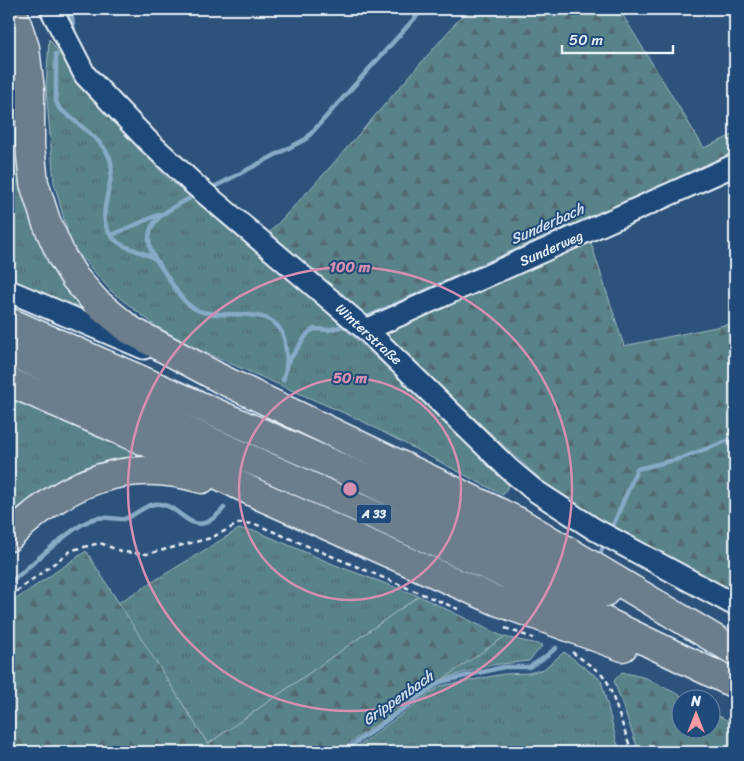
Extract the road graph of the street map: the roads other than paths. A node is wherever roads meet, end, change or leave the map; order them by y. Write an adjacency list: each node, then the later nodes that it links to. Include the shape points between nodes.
1 (12, 9): 8 (highway, via 25,48 34,183 62,257 96,302 130,330)
2 (52, 9): 6 (street, Winterstraße, via 85,75 105,97 195,185)
3 (735, 165): 6 (street, Sunderweg)
4 (9, 291): 8 (street)
5 (9, 322): 13 (highway, A 33, via 341,468)
6 (366, 330): 12 (street, Winterstraße, via 534,490 594,529)
7 (9, 351): 14 (highway, A 33, via 518,579)
8 (221, 379): 13 (highway, via 519,522)
9 (9, 382): 10 (highway, via 188,460)
10 (263, 497): 11 (highway, via 178,472 132,472 103,477 72,488 48,502); 14 (highway, via 497,601 676,667)
11 (9, 537)
12 (735, 605)
13 (735, 652)
14 (735, 685)

